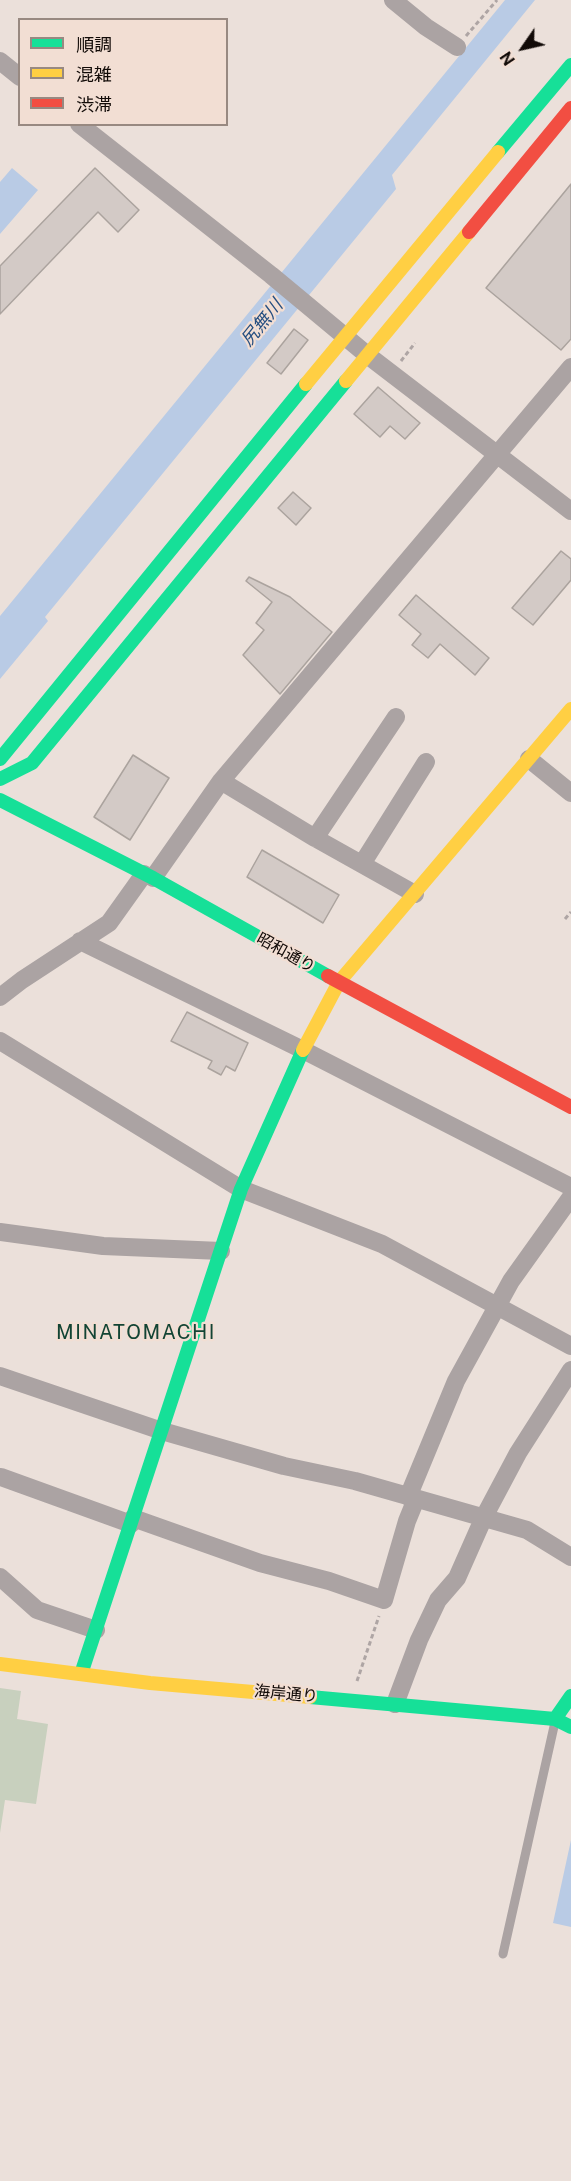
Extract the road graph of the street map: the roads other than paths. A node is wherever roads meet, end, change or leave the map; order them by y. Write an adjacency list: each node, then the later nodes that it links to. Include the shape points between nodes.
1 (393, 0): 2 (street)
2 (457, 47)
3 (0, 61): 5 (street)
4 (571, 65): 8 (street)
5 (18, 75)
6 (571, 108): 9 (street)
7 (82, 126): 10 (street)
8 (431, 232): 9 (street); 10 (street)
9 (452, 253): 11 (street)
10 (345, 338): 11 (street); 17 (street)
11 (366, 354): 13 (street); 20 (street, via 32,763)
12 (571, 367): 13 (street)
13 (498, 453): 14 (street); 21 (street)
14 (571, 511)
15 (571, 709): 18 (street)
16 (396, 717): 24 (street)
17 (0, 759)
18 (529, 759): 22 (street); 27 (street)
19 (426, 762): 25 (street)
20 (0, 779)
21 (221, 781): 24 (street); 26 (street)
22 (571, 793)
23 (0, 800): 26 (street, 昭和通り)
24 (315, 838): 25 (street)
25 (362, 864): 27 (street)
26 (148, 876): 28 (street, via 109,923); 29 (street, 昭和通り)
27 (415, 894): 29 (street)
28 (80, 941): 30 (street); 32 (street)
29 (339, 982): 32 (street); 33 (street, 昭和通り)
30 (0, 997)
31 (0, 1041): 35 (street)
32 (303, 1050): 34 (street); 35 (street)
33 (571, 1107)
34 (571, 1187)
35 (241, 1189): 38 (street); 39 (street, via 382,1244)
36 (571, 1197): 39 (street)
37 (0, 1232): 38 (street, via 103,1246)
38 (221, 1251): 43 (street)
39 (497, 1306): 40 (street); 45 (street, via 456,1381)
40 (571, 1346)
41 (571, 1370): 46 (street, via 518,1453)
42 (0, 1376): 43 (street)
43 (162, 1431): 45 (street); 47 (street)
44 (1, 1477): 47 (street)
45 (412, 1498): 46 (street); 47 (street, via 384,1600)
46 (484, 1517): 48 (street, via 527,1530); 54 (street, via 457,1578 438,1600)
47 (132, 1521): 50 (street)
48 (571, 1557)
49 (0, 1577): 50 (street, via 37,1610)
50 (96, 1630): 52 (street)
51 (0, 1664): 52 (street, 海岸通り)
52 (81, 1674): 54 (street, 海岸通り)
53 (571, 1698): 55 (street)
54 (395, 1704): 55 (street, 海岸通り)
55 (555, 1719): 56 (street, 海岸通り); 57 (lane)
56 (571, 1727)
57 (503, 1954)

